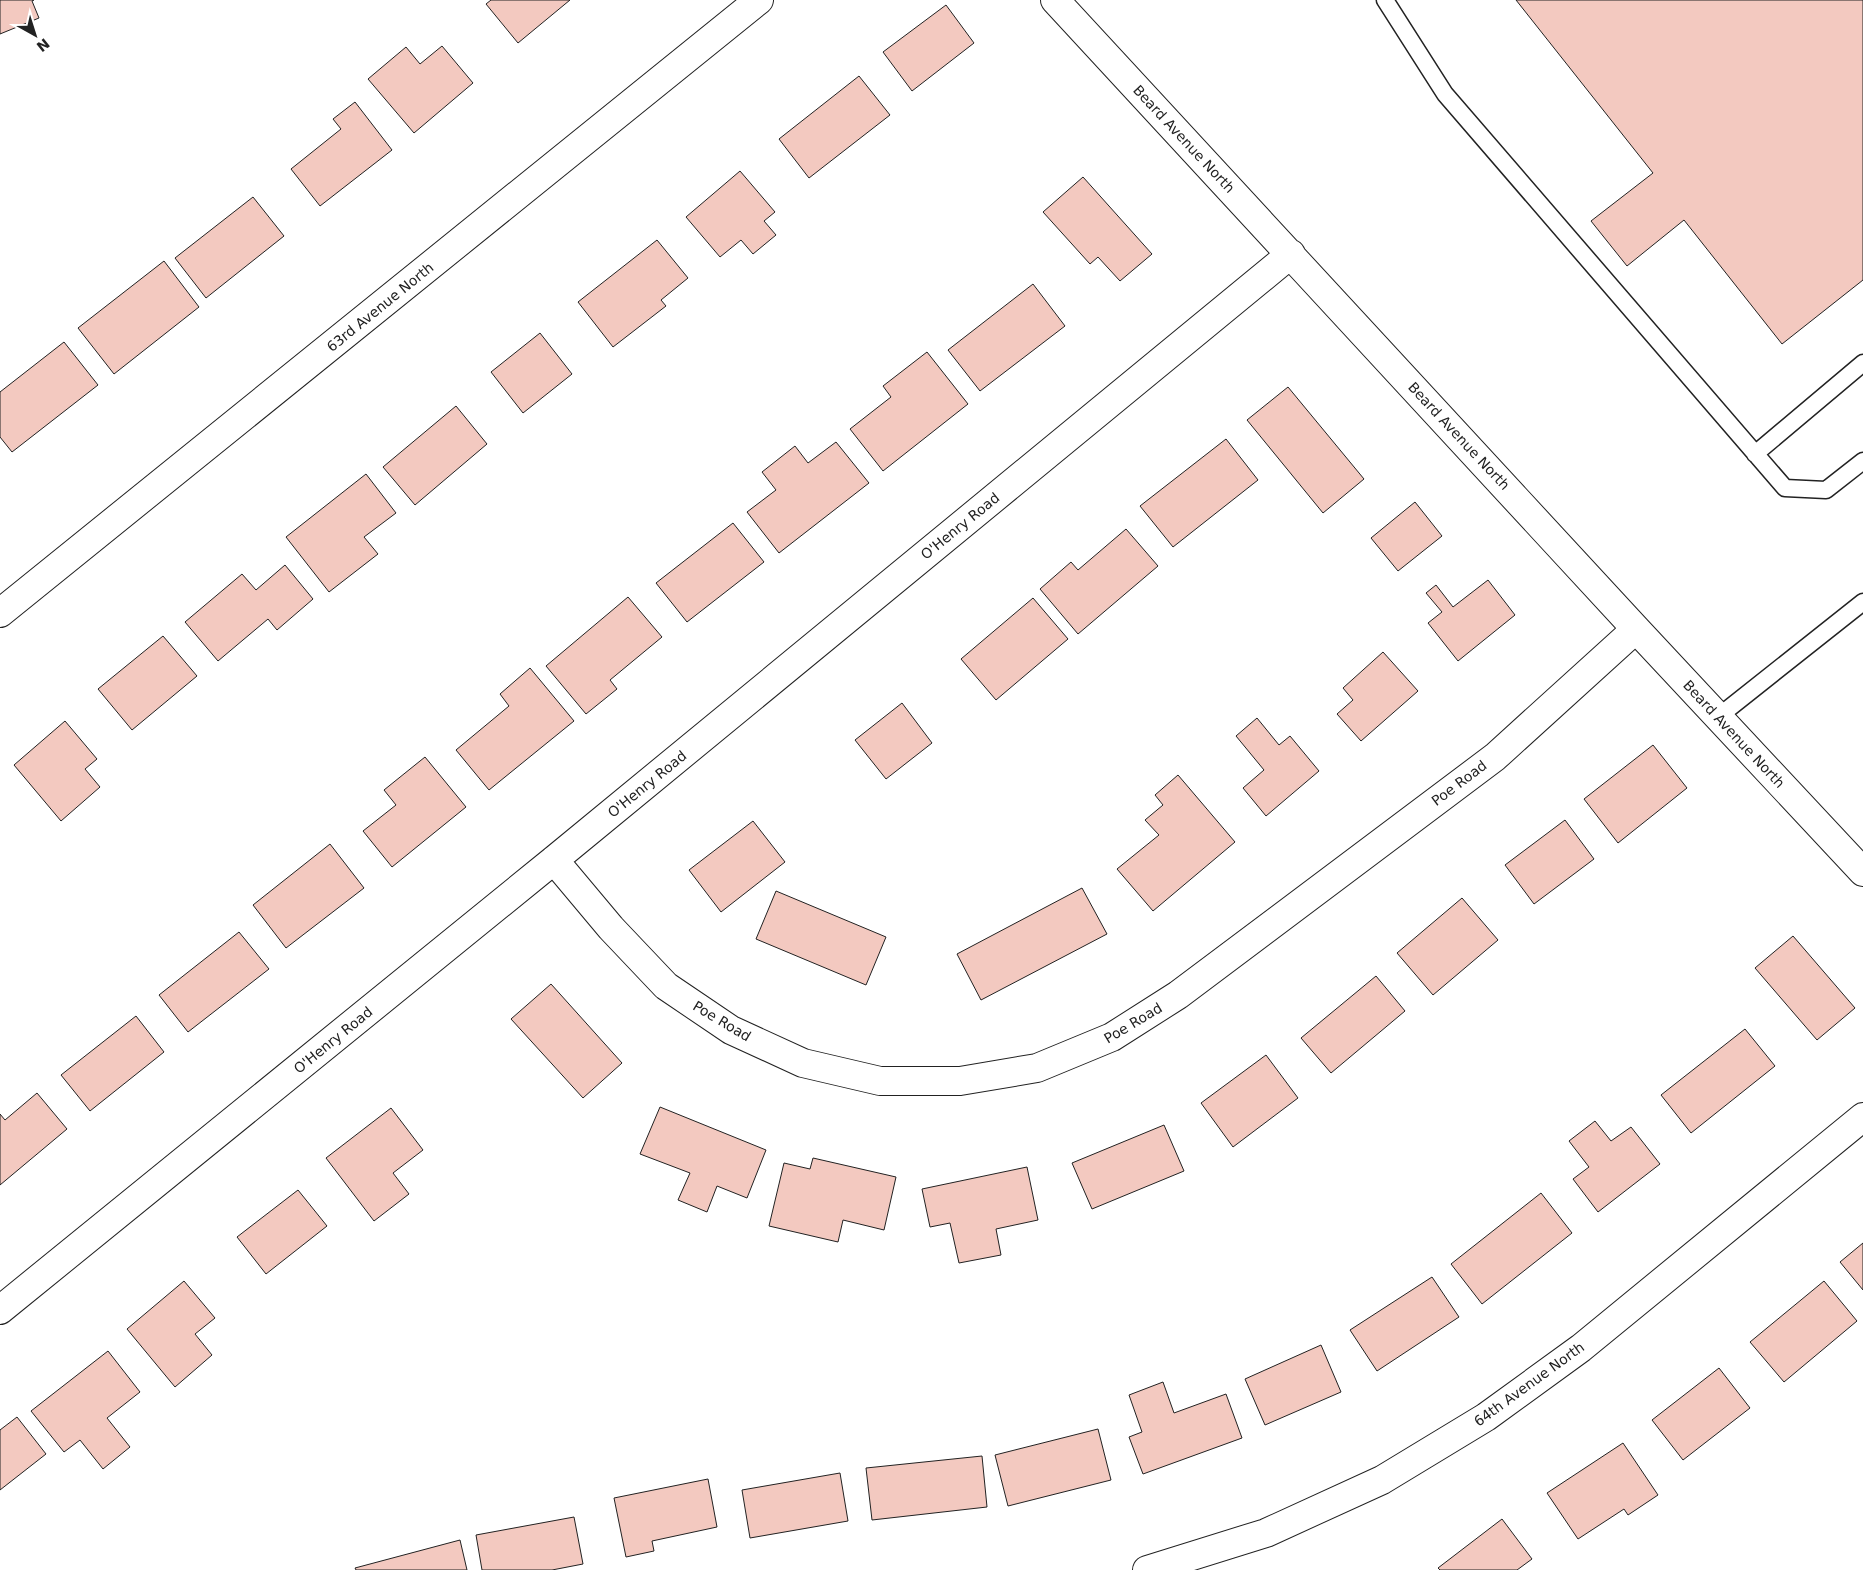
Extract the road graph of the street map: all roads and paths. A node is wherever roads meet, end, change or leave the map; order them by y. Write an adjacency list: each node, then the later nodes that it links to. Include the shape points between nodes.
1 (759, 0): 9 (street, 63rd Avenue North)
2 (1056, 0): 4 (street, Beard Avenue North)
3 (1384, 0): 6 (lane, via 1445,94)
4 (1291, 254): 10 (street, Beard Avenue North); 12 (street, O'Henry Road)
5 (1863, 363): 6 (lane)
6 (1756, 454): 7 (lane, via 1786,488 1826,490)
7 (1863, 461)
8 (1863, 602): 11 (lane)
9 (0, 613)
10 (1636, 629): 11 (street, Beard Avenue North); 12 (street, Poe Road, via 1495,757 1178,995 1112,1037 1037,1068 960,1081 880,1081 803,1063 731,1030 666,986 610,928)
11 (1718, 717): 13 (street, Beard Avenue North)
12 (554, 860): 15 (street, O'Henry Road)
13 (1863, 872)
14 (1863, 1117): 16 (street, 64th Avenue North, via 1581,1348 1486,1417 1382,1480 1266,1533)
15 (0, 1310)
16 (1147, 1570)

